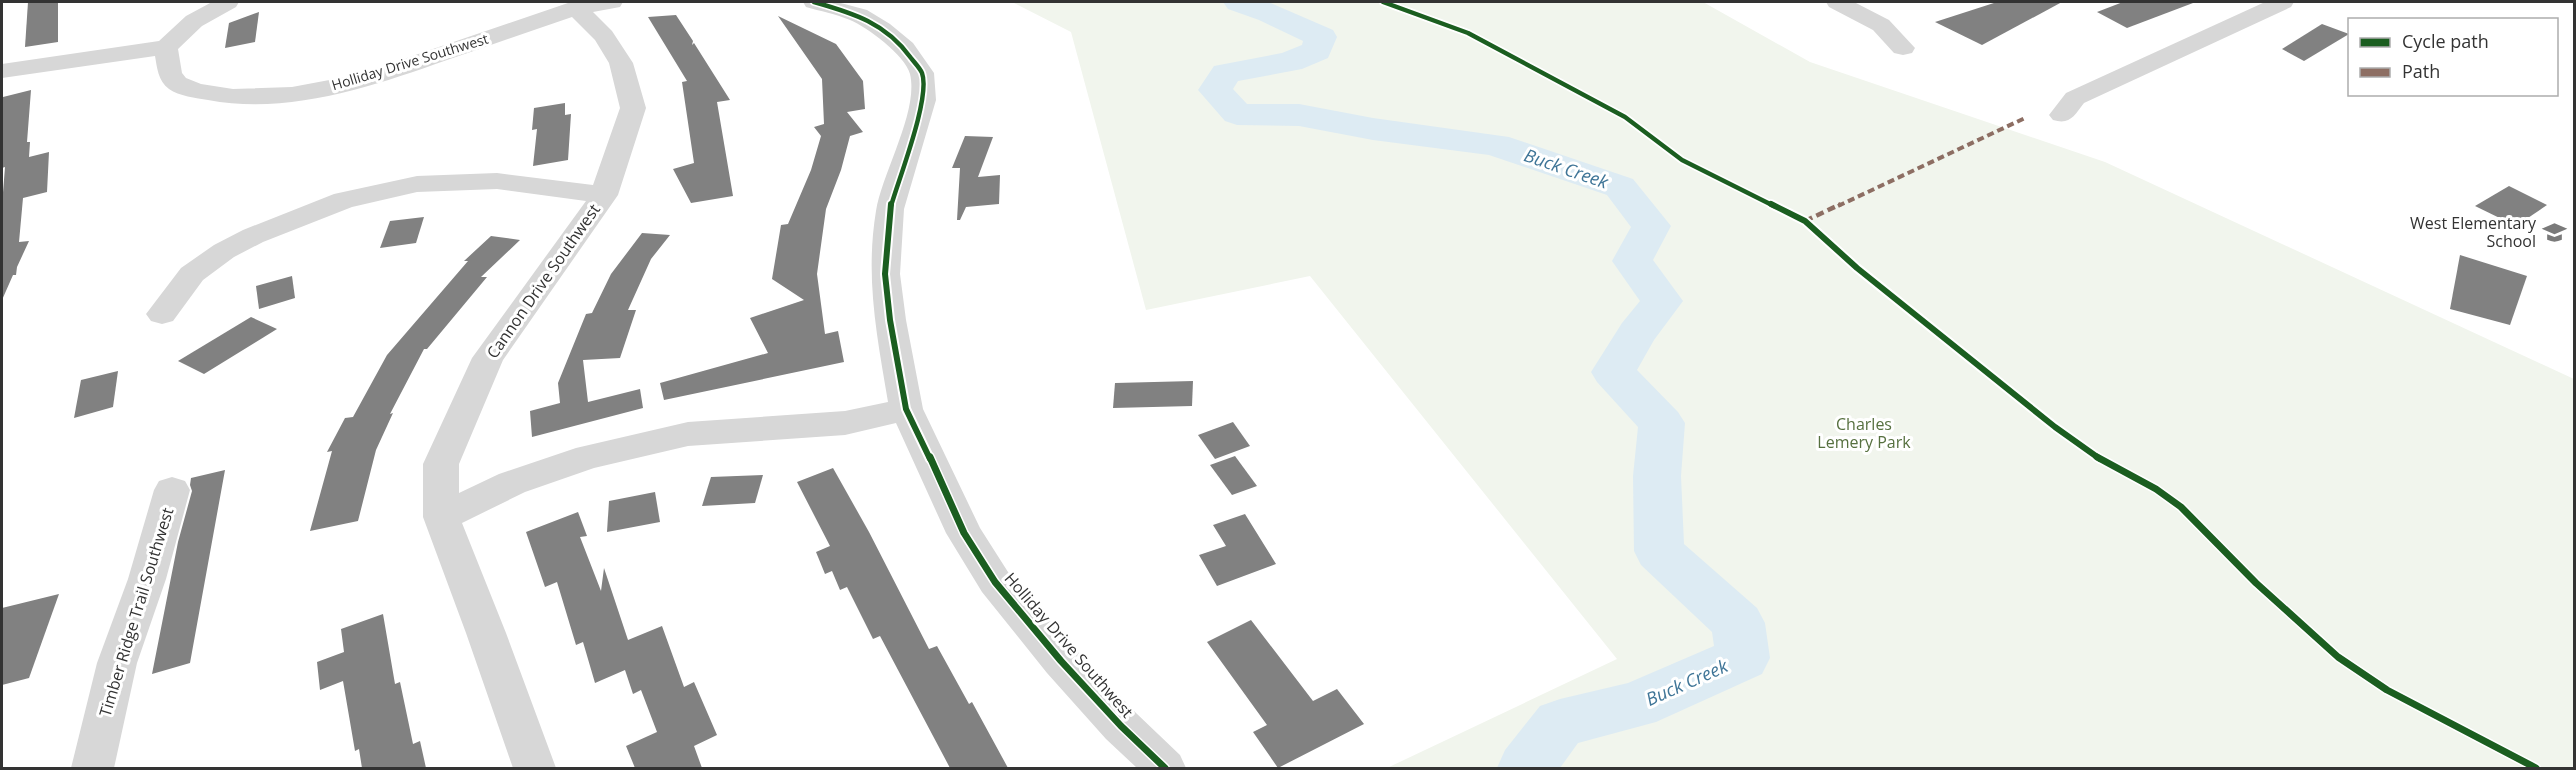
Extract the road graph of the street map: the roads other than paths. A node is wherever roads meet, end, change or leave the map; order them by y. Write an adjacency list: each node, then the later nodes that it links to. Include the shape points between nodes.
1 (228, 2): 7 (street, via 194,21)
2 (612, 2): 6 (street, Holliday Drive Southwest)
3 (814, 2): 13 (street, Holliday Drive Southwest, via 859,15 882,29 904,48 922,73 922,100 890,209 885,274)
4 (1837, 2): 8 (street, via 1881,25)
5 (2283, 2): 10 (street, via 2075,98)
6 (576, 8): 7 (street, Holliday Drive Southwest, via 388,72 292,95 233,97 195,90 177,83 170,73); 11 (street, Cannon Drive Southwest, via 604,36 621,63 633,108)
7 (166, 47): 9 (street)
8 (1903, 48)
9 (2, 71)
10 (2062, 115)
11 (604, 195): 12 (street, via 497,181 417,184 344,200 224,251 192,274); 15 (street, Cannon Drive Southwest, via 488,358 441,464)
12 (162, 314)
13 (906, 409): 15 (street, via 845,423 688,434 588,457 512,483); 18 (street, Holliday Drive Southwest, via 964,533 995,582 1060,661)
14 (172, 490): 16 (street, Timber Ridge Trail Southwest, via 147,579 117,663)
15 (441, 518): 17 (street, Cannon Drive Southwest)
16 (92, 768)
17 (534, 768)
18 (1165, 768)

